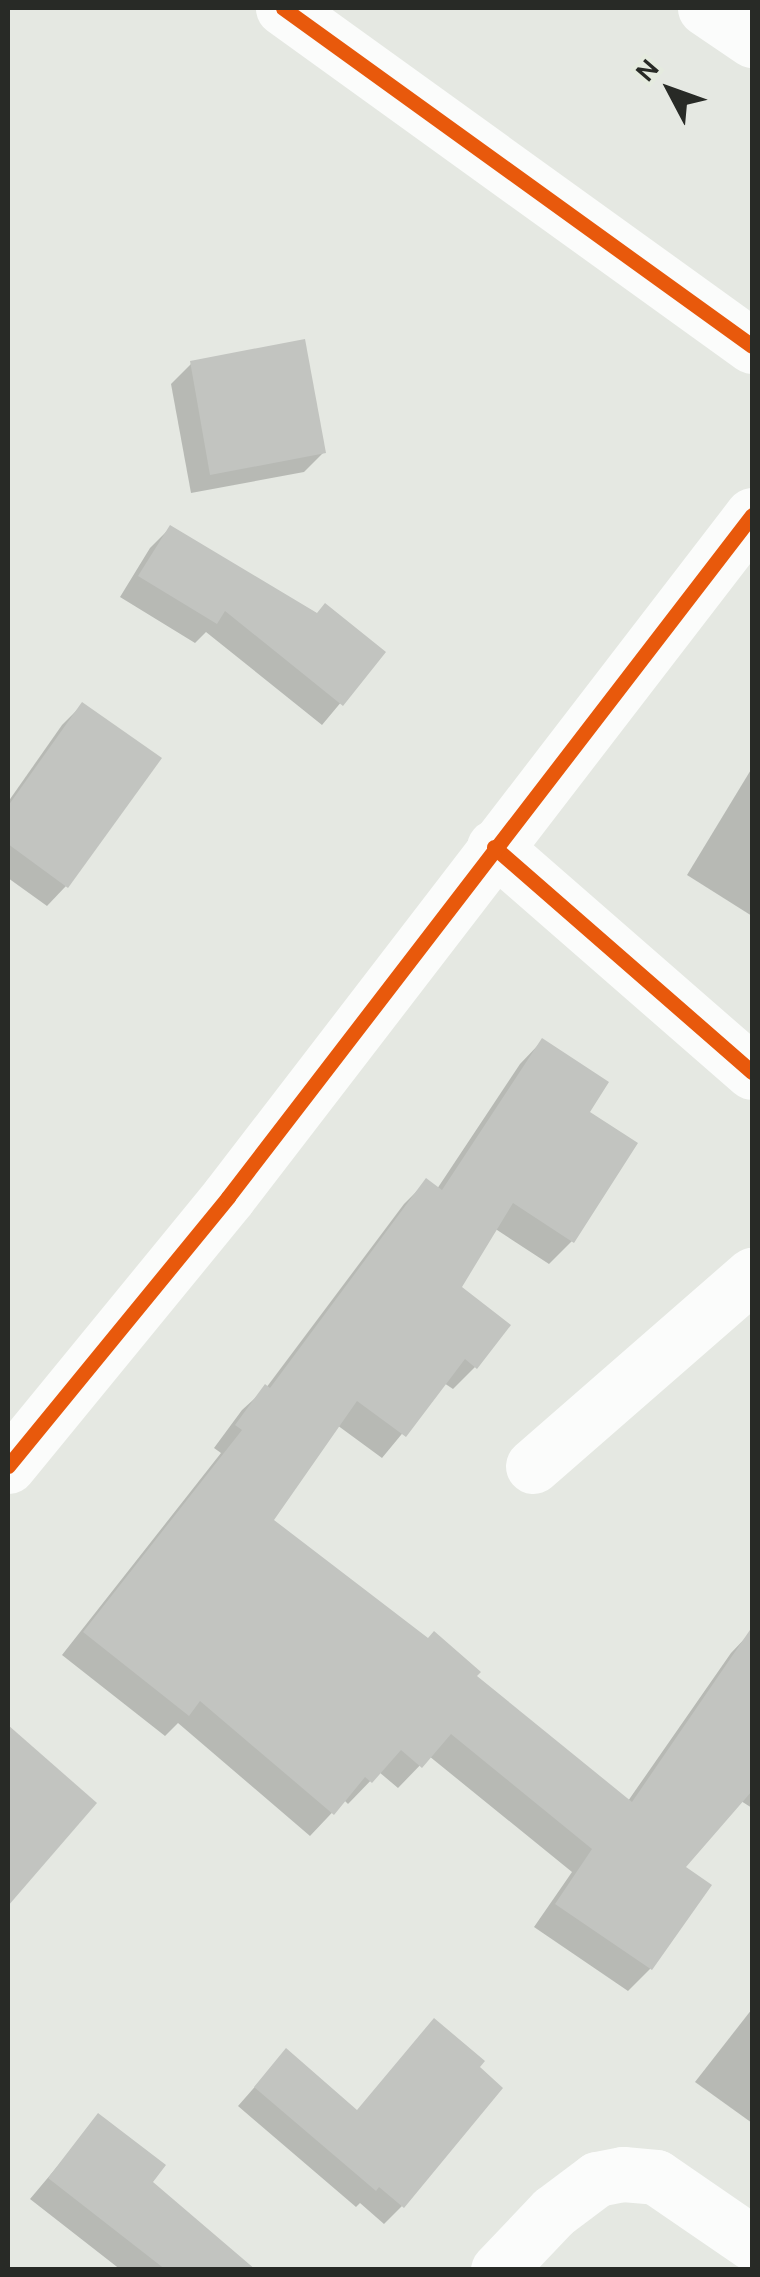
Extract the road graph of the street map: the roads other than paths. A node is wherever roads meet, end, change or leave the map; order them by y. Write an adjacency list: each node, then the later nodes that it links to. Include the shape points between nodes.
1 (283, 8): 4 (main road)
2 (704, 8): 3 (main road)
3 (752, 40)
4 (752, 346)
5 (752, 515): 6 (main road)
6 (494, 847): 7 (main road); 9 (main road, via 228,1197)
7 (752, 1072)
8 (752, 1275): 10 (main road)
9 (8, 1466)
10 (533, 1466)
11 (752, 2243): 12 (main road, via 656,2177 623,2174 597,2179 553,2212)
12 (498, 2270)

